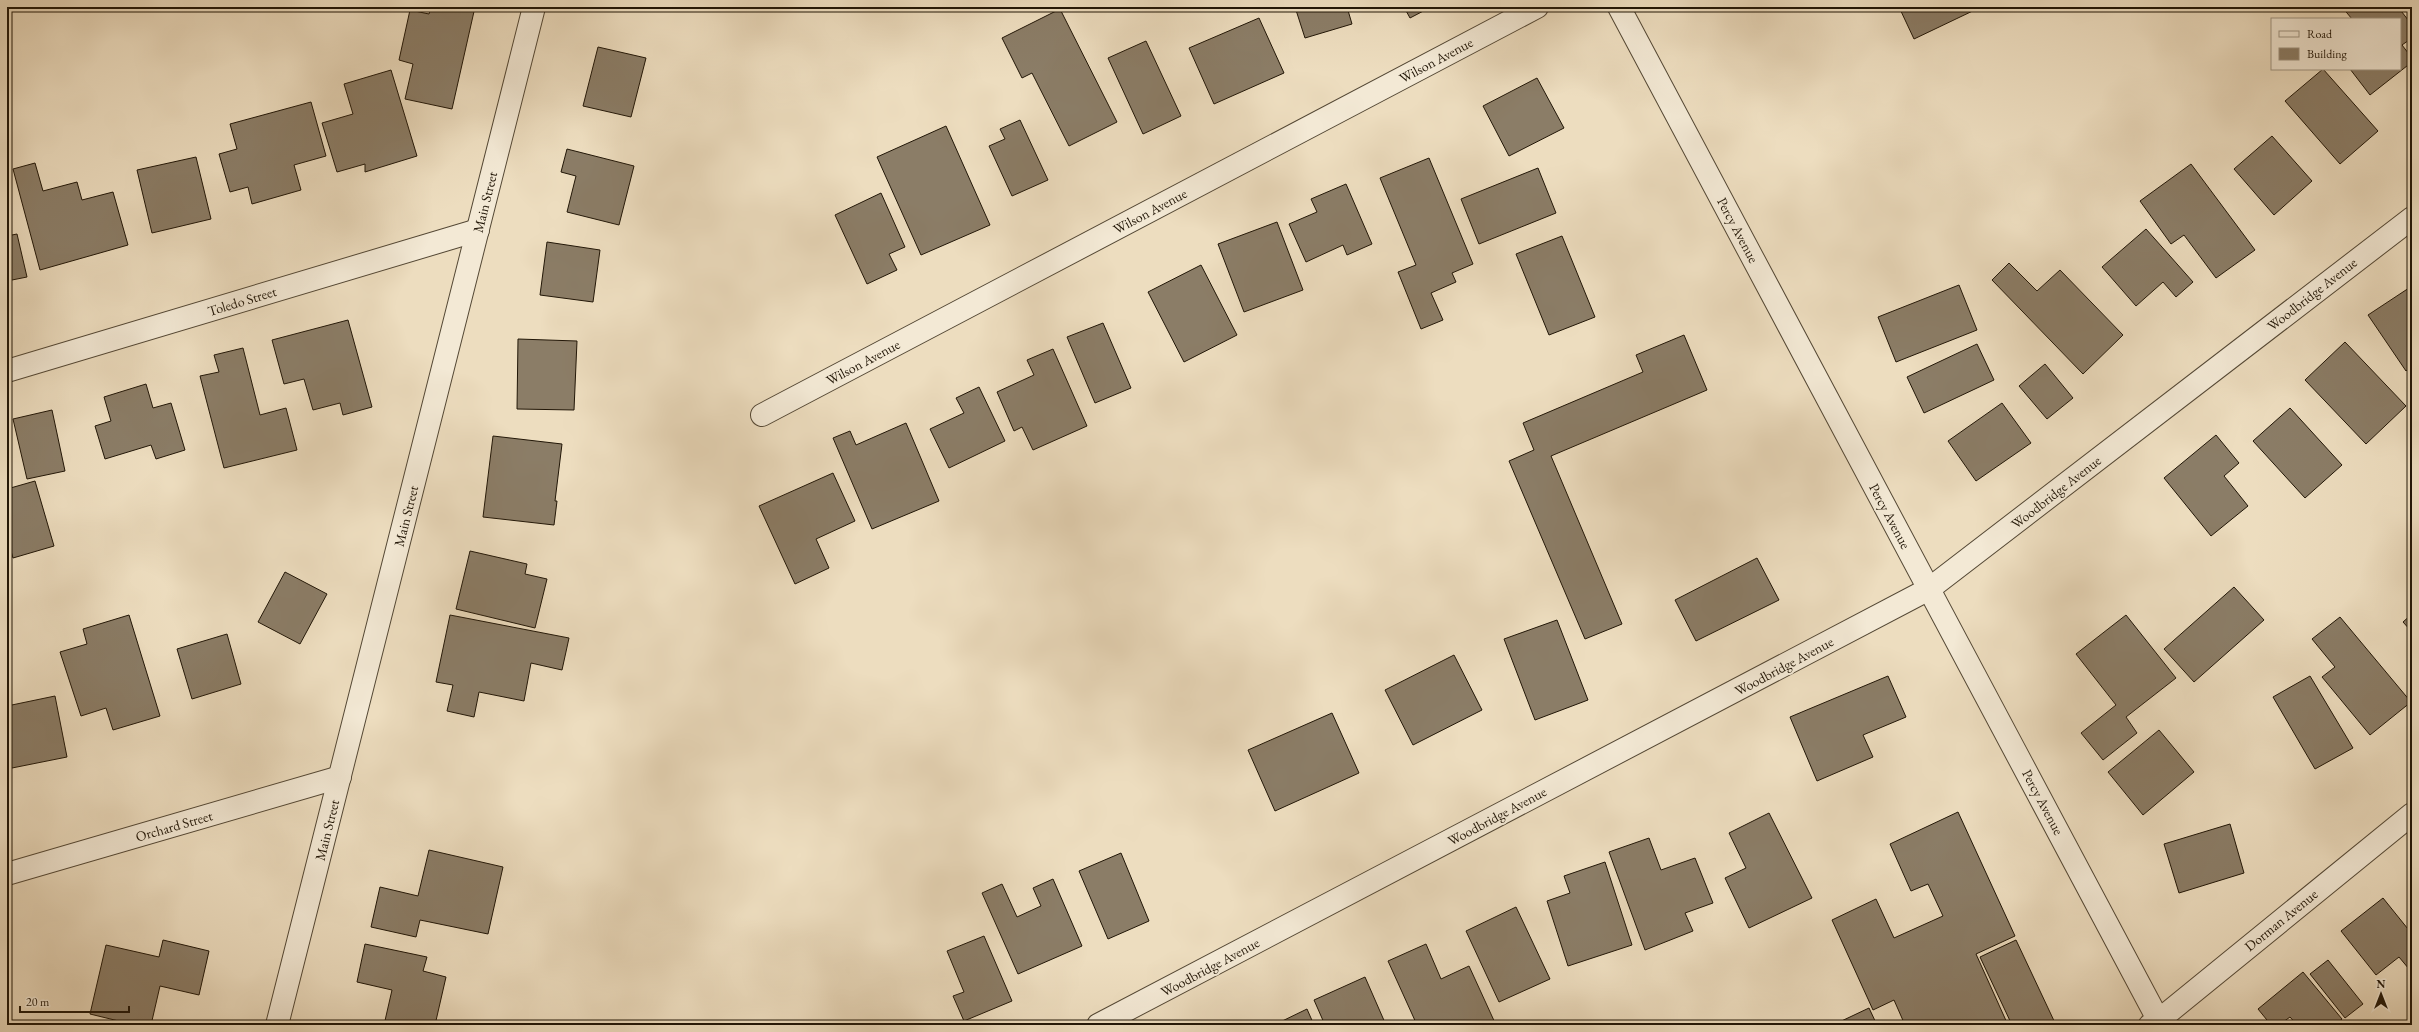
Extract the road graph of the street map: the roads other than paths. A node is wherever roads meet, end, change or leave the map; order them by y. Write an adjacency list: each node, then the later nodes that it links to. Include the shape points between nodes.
1 (534, 7): 5 (street, Main Street)
2 (1537, 7): 7 (street, Wilson Avenue)
3 (1619, 7): 8 (street, Percy Avenue)
4 (2412, 218): 8 (street, Woodbridge Avenue)
5 (478, 230): 6 (street, Toledo Street); 9 (street, Main Street)
6 (7, 371)
7 (762, 415)
8 (1929, 589): 12 (street, Percy Avenue); 14 (street, Woodbridge Avenue)
9 (340, 777): 11 (street, Orchard Street); 13 (street, Main Street)
10 (2412, 814): 12 (street, Dorman Avenue)
11 (7, 874)
12 (2157, 1023)
13 (278, 1025)
14 (1098, 1025)

